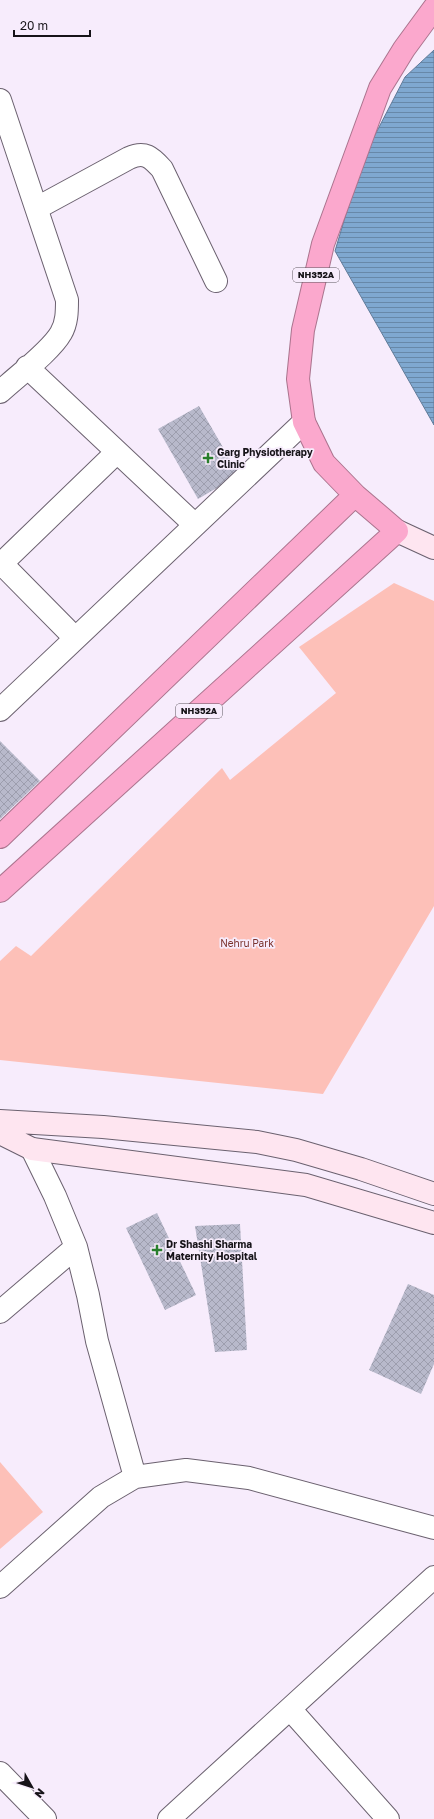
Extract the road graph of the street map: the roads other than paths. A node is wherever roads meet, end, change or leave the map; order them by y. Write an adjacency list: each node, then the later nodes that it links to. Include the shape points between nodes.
1 (434, 8): 7 (highway, NH352A, via 380,88 323,244 303,330 298,379)
2 (0, 100): 3 (street)
3 (37, 208): 4 (street, via 129,158 145,154 162,169); 5 (street, via 67,300 67,316 61,333)
4 (216, 281)
5 (27, 367): 6 (street); 8 (street)
6 (0, 392)
7 (304, 422): 9 (highway, NH352A, via 324,463); 10 (street)
8 (117, 452): 10 (street); 13 (street)
9 (355, 495): 11 (highway, NH352A); 16 (highway)
10 (195, 525): 14 (street)
11 (397, 531): 12 (street); 17 (highway, NH352A)
12 (434, 548)
13 (1, 562): 14 (street)
14 (75, 638): 15 (street)
15 (0, 710)
16 (0, 837)
17 (0, 891)
18 (0, 1121): 21 (street, via 257,1142 296,1150)
19 (0, 1133): 20 (street)
20 (32, 1149): 22 (street, via 306,1185); 23 (street)
21 (434, 1194)
22 (434, 1223)
23 (76, 1247): 24 (street); 25 (street, via 97,1342)
24 (0, 1312)
25 (135, 1477): 26 (street, via 186,1470 249,1478); 28 (street, via 101,1497)
26 (434, 1528)
27 (434, 1577): 29 (street)
28 (0, 1587)
29 (290, 1709): 32 (street); 33 (street)
30 (0, 1773): 31 (street)
31 (44, 1819)
32 (169, 1819)
33 (388, 1819)

